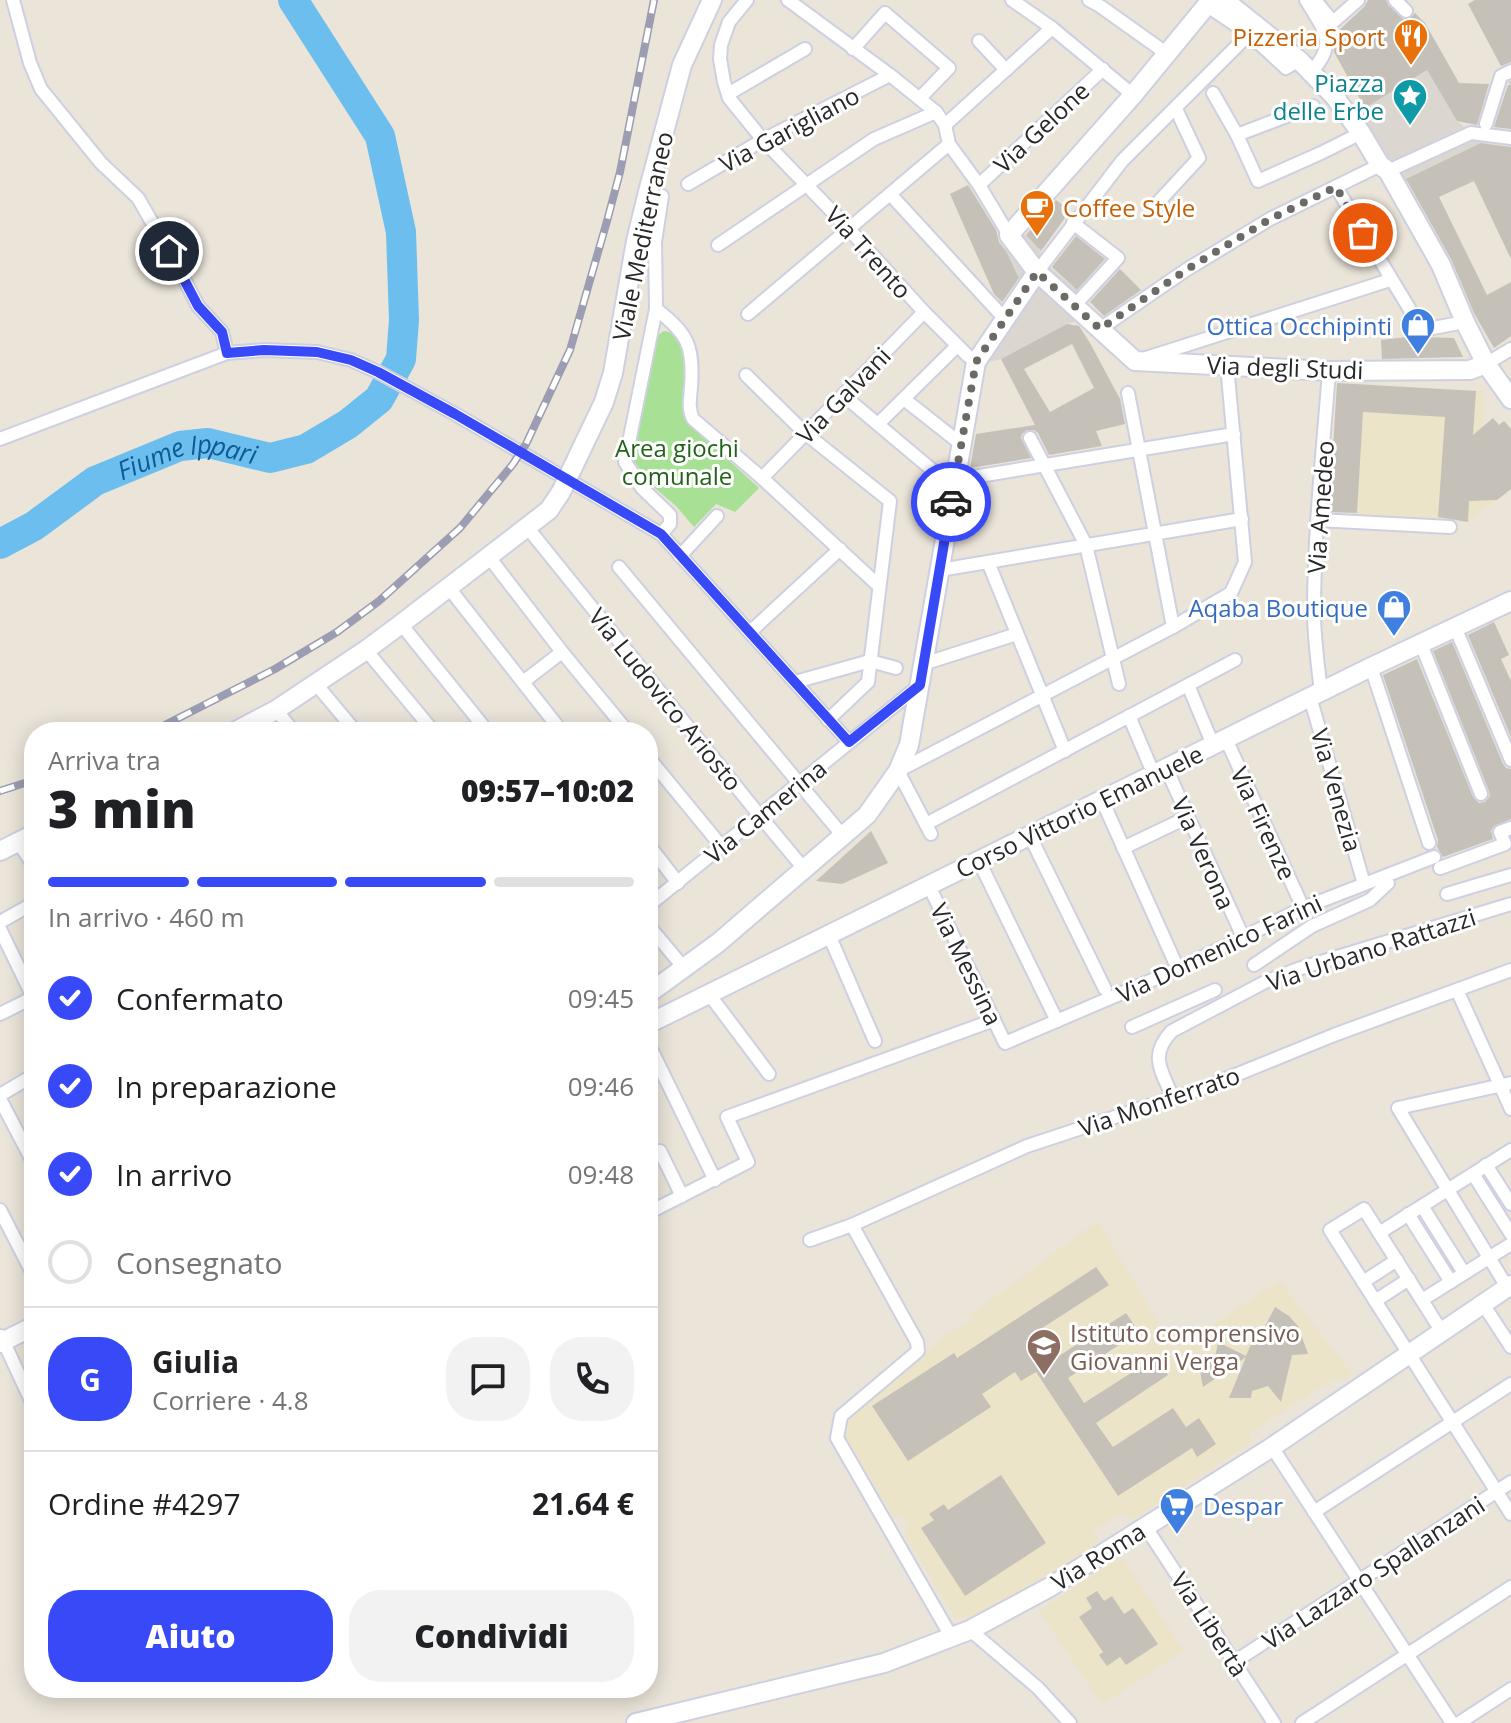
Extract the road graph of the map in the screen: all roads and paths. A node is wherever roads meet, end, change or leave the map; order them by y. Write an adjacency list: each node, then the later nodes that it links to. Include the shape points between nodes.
1 (13, 0): 62 (street, via 41,89 101,163 138,198 198,306 222,332)
2 (712, 0): 49 (street, Viale Mediterraneo, via 682,65)
3 (747, 0): 25 (street, via 729,22 721,45)
4 (788, 0): 17 (street)
5 (1012, 0): 13 (street)
6 (1089, 0): 18 (street)
7 (1306, 0): 19 (street, via 1326,35 1323,59)
8 (1315, 0): 9 (street, via 1333,22)
9 (1358, 0)
10 (1395, 0): 12 (street)
11 (1213, 1): 14 (street); 18 (street); 19 (street)
12 (1406, 11)
13 (1052, 28): 20 (street); 21 (street)
14 (1249, 34): 19 (street, via 1286,68); 29 (street)
15 (979, 41): 21 (street)
16 (805, 49): 25 (street)
17 (853, 49): 23 (street); 27 (street, via 885,13 949,68)
18 (1166, 53): 26 (street)
19 (1305, 66): 33 (street)
20 (1103, 69): 26 (street); 41 (street, Via Gelone)
21 (1006, 70): 32 (street)
22 (1511, 71): 31 (street, via 1501,76)
23 (890, 75): 27 (street); 36 (street, Via Garigliano)
24 (1213, 93): 34 (street)
25 (728, 94): 36 (street, Via Trento)
26 (1133, 95): 48 (street)
27 (920, 98): 30 (street)
28 (1313, 106): 34 (street)
29 (1176, 109): 45 (street, via 1199,158); 46 (street, via 1122,161)
30 (936, 112): 32 (street); 40 (street, via 874,139)
31 (1486, 124)
32 (945, 125): 37 (street)
33 (1361, 133): 34 (street, via 1258,181); 38 (street)
34 (1237, 135)
35 (1511, 138): 38 (street, via 1471,133)
36 (763, 140): 39 (street, Via Garigliano); 40 (street, Via Trento)
37 (949, 144): 41 (street); 43 (street)
38 (1384, 168): 42 (street); 58 (street, via 1441,265)
39 (688, 184)
40 (807, 185): 47 (street, Via Trento); 50 (street)
41 (979, 185): 48 (street)
42 (1336, 187): 52 (street); 59 (street, via 1270,219)
43 (890, 194): 47 (street); 57 (street)
44 (662, 196): 49 (street)
45 (1152, 209)
46 (1073, 223): 51 (street); 53 (street, via 1118,258)
47 (848, 228): 55 (street, Via Trento); 56 (street)
48 (1009, 235): 51 (street)
49 (645, 242): 54 (street); 86 (street, Viale Mediterraneo, bridge, via 604,402 561,492)
50 (718, 245)
51 (1041, 266): 53 (street); 57 (street)
52 (1390, 280): 58 (street, via 1421,328); 63 (street)
53 (1075, 305): 59 (street)
54 (656, 309): 82 (street, via 676,325 691,353 693,419); 89 (street, via 625,462 670,515)
55 (924, 312): 60 (street, Via Trento); 70 (street, Via Galvani)
56 (748, 314)
57 (1004, 318): 64 (street)
58 (1465, 322): 65 (street)
59 (1100, 329): 63 (street)
60 (957, 346): 64 (street, Via Trento); 71 (street)
61 (1511, 349): 65 (street, Via degli Studi)
62 (227, 353): 77 (street); 89 (street, via 317,352 351,360)
63 (1135, 361): 66 (street, Via degli Studi)
64 (976, 362): 78 (street)
65 (1486, 364): 67 (street, Via degli Studi, via 1470,370); 72 (street)
66 (1227, 365): 67 (street, Via degli Studi); 75 (street)
67 (1329, 371): 85 (street, Via Amedeo)
68 (746, 375): 74 (street)
69 (1128, 393): 79 (street)
70 (843, 395): 73 (street); 74 (street, Via Galvani)
71 (904, 399): 73 (street); 78 (street)
72 (1511, 399)
73 (878, 424): 81 (street)
74 (805, 433): 82 (street, Via Galvani); 97 (street, via 890,501)
75 (1234, 434): 79 (street); 84 (street)
76 (1030, 438): 80 (street)
77 (0, 439)
78 (961, 444): 81 (street)
79 (1140, 450): 80 (street); 88 (street)
80 (1044, 466): 81 (street); 90 (street)
81 (946, 477): 96 (street)
82 (762, 478): 91 (street)
83 (717, 516): 92 (street)
84 (1242, 519): 88 (street); 101 (street, via 1245,562 1231,593)
85 (1318, 520): 87 (street); 120 (street, Via Amedeo)
86 (527, 527): 93 (street); 142 (street, Via Ludovico Ariosto)
87 (1450, 527)
88 (1156, 533): 90 (street); 101 (street)
89 (661, 534): 92 (street)
90 (1086, 545): 94 (street); 108 (street)
91 (840, 549): 97 (street); 103 (street)
92 (680, 556): 103 (street)
93 (489, 557): 98 (street); 107 (street)
94 (988, 562): 96 (street); 104 (street)
95 (619, 567): 139 (street)
96 (940, 570): 111 (street)
97 (879, 586): 110 (street)
98 (449, 588): 100 (street); 114 (street)
99 (1511, 601): 102 (street, Corso Vittorio Emanuele)
100 (401, 624): 106 (street); 129 (street)
101 (1173, 627): 108 (street)
102 (1455, 627): 105 (street, Corso Vittorio Emanuele); 135 (street)
103 (750, 632): 115 (street)
104 (1017, 634): 111 (street); 121 (street)
105 (1421, 644): 112 (street, Corso Vittorio Emanuele); 140 (street)
106 (366, 650): 116 (street); 128 (street)
107 (562, 652): 114 (street); 131 (street)
108 (1113, 658): 117 (street); 121 (street)
109 (1235, 660): 119 (street)
110 (870, 661): 113 (street); 115 (street); 124 (street, via 868,682)
111 (923, 664): 118 (street)
112 (1371, 667): 120 (street, Corso Vittorio Emanuele); 148 (street)
113 (896, 668)
114 (523, 682): 130 (street)
115 (795, 682): 124 (street)
116 (316, 684): 122 (street); 127 (street)
117 (1119, 684)
118 (920, 685): 132 (street, Via Camerina); 137 (street, via 909,745)
119 (1188, 685): 123 (street); 133 (street, Via Firenze)
120 (1316, 695): 133 (street, Corso Vittorio Emanuele); 158 (street, Via Venezia)
121 (1043, 696): 134 (street); 137 (street)
122 (276, 710): 125 (street); 126 (street)
123 (1129, 716): 134 (street); 138 (street, Via Verona)
124 (828, 720): 132 (street)
125 (258, 722)
126 (286, 722)
127 (348, 722)
128 (426, 722)
129 (480, 722)
130 (554, 722)
131 (620, 722)
132 (849, 742): 139 (street, Via Camerina)
133 (1220, 742): 138 (street, Corso Vittorio Emanuele); 163 (street, Via Firenze)
134 (1065, 751): 137 (street, via 928,829)
135 (1511, 760)
136 (658, 769): 149 (street)
137 (898, 771): 145 (street, via 867,815)
138 (1160, 772): 141 (street, Corso Vittorio Emanuele); 143 (street, Via Verona)
139 (800, 783): 142 (street, Via Camerina); 145 (street)
140 (1481, 794)
141 (1102, 800): 146 (street, Corso Vittorio Emanuele); 150 (street)
142 (760, 816): 149 (street, Via Camerina); 154 (street, Via Ludovico Ariosto)
143 (1188, 817): 150 (street); 169 (street, Via Verona)
144 (1511, 828): 158 (street, Via Domenico Farini, via 1500,832 1505,844)
145 (843, 836): 154 (street)
146 (1030, 836): 153 (street, Corso Vittorio Emanuele); 176 (street)
147 (24, 839): 151 (street)
148 (1429, 843)
149 (722, 847): 156 (street, Via Camerina)
150 (1123, 848): 172 (street)
151 (0, 851)
152 (658, 857): 156 (street)
153 (979, 861): 159 (street, Corso Vittorio Emanuele); 184 (street)
154 (805, 870): 171 (street)
155 (1511, 875): 160 (street)
156 (678, 883): 161 (street, Via Camerina)
157 (1388, 883): 170 (street, via 1370,900 1312,926)
158 (1364, 884): 163 (street, Via Domenico Farini)
159 (929, 886): 167 (street, Corso Vittorio Emanuele); 183 (street, Via Messina)
160 (1447, 894)
161 (658, 898)
162 (1511, 904): 193 (street, Via Urbano Rattazzi, via 1298,969 1172,1031 1158,1054)
163 (1303, 908): 169 (street, Via Domenico Farini)
164 (24, 909): 165 (street)
165 (0, 922)
166 (0, 929): 174 (street)
167 (829, 935): 179 (street, Corso Vittorio Emanuele); 186 (street)
168 (658, 937): 171 (street)
169 (1243, 937): 172 (street, Via Domenico Farini)
170 (1254, 965)
171 (684, 968): 175 (street)
172 (1178, 969): 184 (street, Via Domenico Farini)
173 (1511, 970): 178 (street, Via Monferrato)
174 (24, 978)
175 (658, 985)
176 (1105, 989)
177 (1215, 990): 185 (street)
178 (1457, 990): 191 (street); 193 (street, Via Monferrato)
179 (709, 994): 182 (street, Corso Vittorio Emanuele); 189 (street)
180 (24, 1003): 181 (street)
181 (0, 1014)
182 (658, 1019)
183 (994, 1020): 187 (street, Via Messina); 200 (street, via 727,1117 748,1162)
184 (1057, 1021): 187 (street, Via Domenico Farini)
185 (1132, 1027)
186 (875, 1041)
187 (1005, 1043)
188 (658, 1063): 200 (street)
189 (769, 1074)
190 (24, 1081): 192 (street)
191 (1506, 1084): 194 (street); 201 (street, via 1398,1108)
192 (0, 1097): 195 (street)
193 (1173, 1098): 208 (street, Via Monferrato, via 1027,1146)
194 (1511, 1109)
195 (24, 1144)
196 (1511, 1150): 198 (street)
197 (660, 1151): 202 (street)
198 (1486, 1165): 199 (street); 203 (street)
199 (1473, 1174): 201 (street); 210 (street)
200 (715, 1180): 202 (street)
201 (1447, 1190): 204 (street); 214 (street)
202 (682, 1196): 205 (street)
203 (1511, 1204)
204 (1422, 1206): 207 (street); 216 (street)
205 (658, 1208)
206 (0, 1210): 213 (street)
207 (1408, 1214): 209 (street); 219 (street)
208 (852, 1225): 211 (street, Via Monferrato); 240 (street, via 918,1351 841,1416 837,1438)
209 (1379, 1233): 215 (street); 218 (street, via 1364,1209 1330,1230)
210 (1511, 1234)
211 (810, 1240)
212 (1511, 1244): 214 (street)
213 (24, 1257)
214 (1489, 1258): 216 (street); 220 (street)
215 (1397, 1260): 217 (street); 218 (street)
216 (1464, 1273): 219 (street)
217 (1409, 1279): 221 (street); 222 (street)
218 (1363, 1282): 222 (street)
219 (1451, 1282): 221 (street)
220 (1509, 1286): 223 (street, Via Roma)
221 (1422, 1300): 225 (street)
222 (1375, 1301): 228 (street)
223 (1483, 1304): 225 (street, Via Roma); 227 (street)
224 (24, 1330): 226 (street)
225 (1442, 1332): 228 (street, Via Roma)
226 (1, 1339): 230 (street)
227 (1511, 1347)
228 (1409, 1354): 231 (street); 232 (street, Via Roma)
229 (1511, 1384): 231 (street)
230 (24, 1386)
231 (1451, 1423): 234 (street); 235 (street)
232 (1272, 1447): 235 (street); 237 (street, Via Roma)
233 (1511, 1482): 234 (street, Via Lazzaro Spallanzani)
234 (1496, 1492): 236 (street); 238 (street, Via Lazzaro Spallanzani)
235 (1314, 1512): 238 (street)
236 (1511, 1514)
237 (1145, 1526): 240 (street, Via Roma, via 1050,1587); 242 (street, Via Libertà)
238 (1359, 1581): 241 (street); 242 (street, Via Lazzaro Spallanzani)
239 (1511, 1587): 241 (street)
240 (961, 1634): 244 (street, Via Roma, via 884,1663); 245 (street, via 1038,1688)
241 (1407, 1655): 247 (street); 248 (street)
242 (1234, 1662): 246 (street, Via Libertà)
243 (1511, 1689): 249 (street)
244 (636, 1723)
245 (1070, 1723)
246 (1274, 1723)
247 (1302, 1723)
248 (1452, 1723)
249 (1459, 1723)

